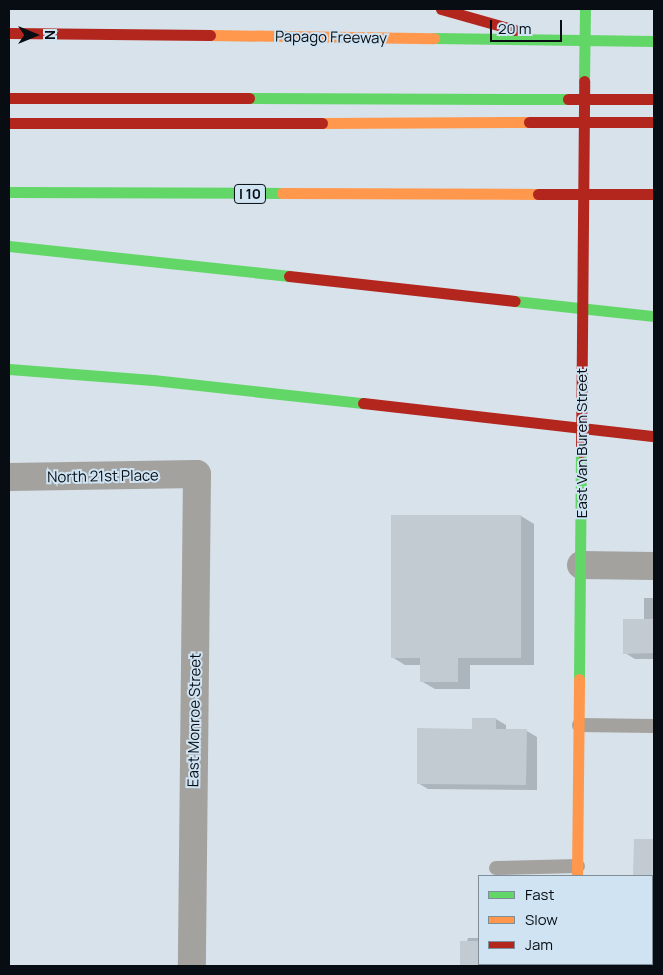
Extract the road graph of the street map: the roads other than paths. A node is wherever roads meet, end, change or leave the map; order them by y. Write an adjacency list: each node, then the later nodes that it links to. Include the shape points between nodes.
1 (441, 9): 4 (main road)
2 (586, 9): 18 (main road, East Van Buren Street)
3 (9, 33): 4 (main road, Papago Freeway)
4 (542, 39): 5 (main road, Papago Freeway)
5 (654, 41)
6 (9, 98): 7 (main road)
7 (654, 99)
8 (654, 122): 9 (main road)
9 (9, 123)
10 (9, 192): 11 (main road, I 10)
11 (654, 194)
12 (9, 246): 13 (main road)
13 (654, 316)
14 (9, 369): 15 (main road, via 152,380)
15 (654, 434)
16 (197, 474): 17 (street, North 21st Place); 24 (street, East Monroe Street)
17 (9, 477)
18 (581, 565): 19 (street); 20 (main road, East Van Buren Street)
19 (654, 566)
20 (579, 726): 21 (lane); 23 (main road, East Van Buren Street)
21 (654, 726)
22 (496, 868): 23 (lane)
23 (577, 871)
24 (192, 966)

